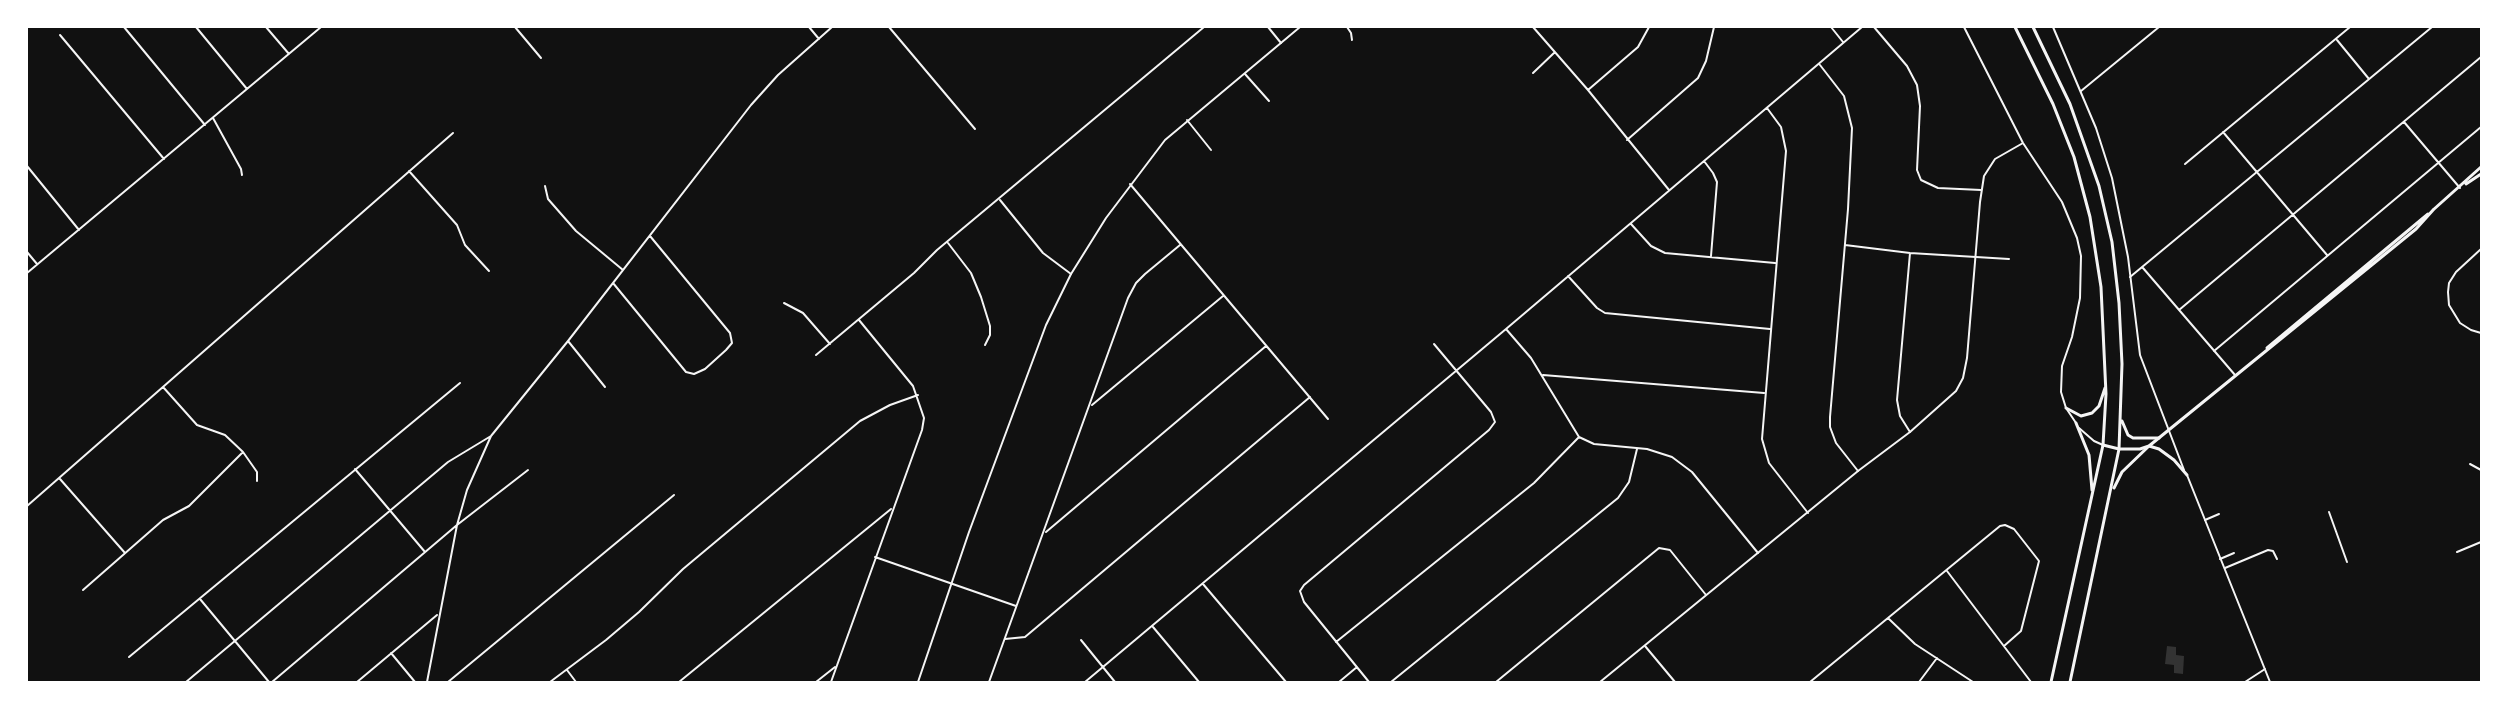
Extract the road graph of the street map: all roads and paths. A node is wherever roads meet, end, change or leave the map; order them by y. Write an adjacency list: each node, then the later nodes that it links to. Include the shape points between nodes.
1 (124, 27): 48 (street)
2 (196, 27): 40 (street)
3 (266, 27): 33 (street)
4 (321, 27): 33 (street)
5 (515, 27): 35 (street)
6 (809, 27): 27 (street)
7 (832, 27): 27 (street)
8 (889, 27): 50 (street)
9 (1204, 27): 71 (street)
10 (1268, 27): 31 (street)
11 (1300, 27): 31 (street)
12 (1347, 27): 29 (street)
13 (1533, 27): 32 (street)
14 (1649, 27): 41 (street, via 1633,52)
15 (1714, 27): 53 (street, via 1698,78)
16 (1831, 27): 30 (street)
17 (1862, 27): 30 (street)
18 (1874, 27): 70 (street, via 1907,66 1917,85 1917,170 1921,180 1938,188)
19 (1964, 27): 54 (street)
20 (2015, 27): 114 (main road, via 2053,104 2085,195 2098,260)
21 (2033, 27): 123 (main road, via 2083,135 2102,197 2119,303)
22 (2053, 27): 42 (street)
23 (2159, 27): 42 (street)
24 (2350, 27): 28 (street)
25 (2432, 27): 39 (street)
26 (60, 35): 56 (street)
27 (819, 39): 75 (street, via 751,105)
28 (2336, 39): 39 (street); 51 (street)
29 (1352, 40)
30 (1843, 42): 36 (street)
31 (1281, 43): 38 (street)
32 (1555, 52): 37 (street); 41 (street)
33 (289, 54): 40 (street)
34 (2481, 57): 47 (street)
35 (541, 58)
36 (1819, 64): 44 (street); 78 (street, via 1845,96 1852,128)
37 (1533, 73)
38 (1245, 74): 43 (street); 46 (street)
39 (2369, 80): 63 (street)
40 (247, 89): 45 (street)
41 (1588, 90): 53 (street)
42 (2081, 91): 94 (street, via 2117,198)
43 (1269, 101)
44 (1767, 108): 57 (street); 86 (street, via 1781,127 1786,145)
45 (213, 118): 48 (street); 65 (street)
46 (1187, 120): 55 (street); 66 (street, via 1165,140)
47 (2404, 122): 58 (street); 72 (street)
48 (205, 125): 56 (street)
49 (2481, 127): 58 (street)
50 (975, 129)
51 (2223, 132): 59 (street); 63 (street)
52 (453, 133): 62 (street)
53 (1628, 140): 69 (street)
54 (2022, 143): 70 (street, via 1992,163); 121 (street, via 2062,202 2078,238 2081,256 2078,316 2062,366 2061,392)
55 (1211, 150)
56 (164, 159): 74 (street)
57 (1704, 161): 69 (street); 83 (street, via 1717,183)
58 (2438, 162): 68 (street); 82 (street)
59 (2185, 164)
60 (27, 166): 74 (street)
61 (2481, 167): 68 (main road)
62 (409, 171): 90 (street, via 457,225 467,248); 115 (street)
63 (2257, 172): 72 (street); 88 (street)
64 (2481, 174): 68 (main road)
65 (242, 175)
66 (1130, 184): 77 (street); 92 (street)
67 (545, 186): 89 (street, via 548,199 576,231)
68 (2460, 188): 112 (main road)
69 (1669, 190): 73 (street)
70 (1981, 190): 84 (street)
71 (1000, 200): 76 (street); 92 (street, via 1043,253)
72 (2292, 214): 82 (street); 98 (street)
73 (1631, 224): 83 (street, via 1657,250); 93 (street)
74 (79, 230): 87 (street)
75 (650, 236): 89 (street); 95 (street, via 730,333 732,343 705,369 694,374 686,372)
76 (948, 243): 99 (street); 106 (street, via 971,273 981,297 990,326)
77 (1180, 245): 96 (street); 120 (street, via 1136,283)
78 (1845, 245): 81 (street); 139 (street, via 1830,427 1836,443)
79 (2481, 249): 102 (street, via 2456,272 2448,292 2460,323)
80 (27, 252): 87 (street)
81 (1910, 253): 84 (street); 126 (street, via 1897,400 1900,416)
82 (2327, 255): 108 (street)
83 (1711, 257): 86 (street)
84 (1975, 257): 85 (street); 126 (street, via 1963,378 1951,397)
85 (2009, 259)
86 (1776, 263): 101 (street)
87 (37, 264): 91 (street)
88 (2142, 267): 94 (street); 98 (street)
89 (623, 270): 95 (street)
90 (489, 271)
91 (27, 273)
92 (1071, 274): 167 (street, via 1046,325)
93 (1568, 276): 100 (street); 101 (street, via 1605,313)
94 (2130, 278): 125 (street, via 2140,355)
95 (613, 283): 103 (street)
96 (1223, 296): 107 (street); 120 (street)
97 (784, 303): 104 (street, via 808,318)
98 (2179, 310): 108 (street)
99 (859, 320): 104 (street); 118 (street)
100 (1506, 329): 110 (street); 111 (street)
101 (1770, 329): 117 (street)
102 (2481, 333)
103 (568, 341): 116 (street); 127 (street)
104 (830, 344): 109 (street)
105 (1434, 344): 110 (street)
106 (985, 345)
107 (1266, 346): 119 (street); 154 (street)
108 (2214, 351): 112 (street)
109 (816, 355)
110 (1455, 370): 168 (street); 179 (street, via 1495,422 1302,587 1300,595 1304,602)
111 (1543, 375): 117 (street); 128 (street)
112 (2235, 375): 125 (main road)
113 (460, 383): 136 (street)
114 (2106, 383): 121 (main road, via 2099,406 2092,413 2081,416); 130 (main road)
115 (163, 387): 134 (street, via 196,424 225,435); 141 (street)
116 (605, 387)
117 (1764, 393): 150 (street, via 1762,439 1766,455)
118 (918, 395): 147 (street, via 924,418 922,430); 189 (street, via 860,421 683,569 631,619)
119 (1310, 398): 122 (street); 176 (street, via 1025,637)
120 (1090, 407): 154 (street)
121 (2066, 408): 124 (street)
122 (1328, 419)
123 (2122, 419): 129 (main road, via 2133,438); 133 (main road)
124 (2076, 423): 130 (street); 145 (main road, via 2089,455)
125 (2168, 430): 129 (main road); 140 (street)
126 (1910, 432): 139 (street)
127 (492, 436): 148 (street, via 448,462); 153 (street, via 467,490)
128 (1579, 437): 132 (street, via 1594,444); 179 (street, via 1534,483)
129 (2159, 438): 131 (main road)
130 (2103, 446): 133 (main road); 145 (main road)
131 (2149, 446): 133 (main road); 140 (main road, via 2169,456); 143 (main road, via 2122,471)
132 (1636, 449): 160 (street, via 1657,451 1682,464); 209 (street, via 1629,482 1618,498)
133 (2119, 449): 143 (main road)
134 (243, 452): 142 (street, via 257,472); 157 (street, via 189,506 163,520)
135 (2469, 464): 138 (street)
136 (355, 469): 148 (street); 171 (street)
137 (528, 470): 153 (street)
138 (2481, 470)
139 (1858, 471): 150 (street)
140 (2187, 476): 152 (street)
141 (59, 478): 146 (street); 157 (street)
142 (257, 481)
143 (2111, 492): 218 (main road)
144 (675, 495): 195 (street)
145 (2092, 495): 217 (main road)
146 (27, 506)
147 (893, 508): 161 (street); 198 (street)
148 (390, 512): 158 (street); 177 (street)
149 (2329, 512): 164 (street)
150 (1808, 513): 160 (street)
151 (2219, 514): 152 (street)
152 (2205, 520): 162 (street)
153 (457, 525): 158 (street); 173 (street)
154 (1044, 533): 172 (street)
155 (2481, 543): 156 (street)
156 (2457, 552)
157 (125, 553): 169 (street)
158 (425, 553): 191 (street)
159 (2234, 553): 162 (street)
160 (1758, 554): 170 (street)
161 (875, 557): 167 (street); 185 (street)
162 (2220, 559): 165 (street)
163 (2277, 559): 165 (street, via 2273,551 2265,550)
164 (2347, 562)
165 (2224, 568): 188 (street)
166 (1947, 571): 174 (street); 181 (street); 181 (street, via 2005,525 2014,529 2037,557 2021,631)
167 (951, 584): 172 (street); 201 (street)
168 (1203, 584): 175 (street); 206 (street)
169 (83, 590)
170 (1706, 595): 180 (street); 210 (street, via 1670,550 1659,548)
171 (200, 598): 177 (street); 183 (street)
172 (1016, 606): 176 (street)
173 (439, 614): 182 (street); 194 (street)
174 (1888, 618): 184 (street, via 1907,638); 213 (street)
175 (1152, 626): 186 (street); 205 (street)
176 (1005, 639): 202 (street)
177 (236, 640): 190 (street); 191 (street)
178 (1081, 640): 186 (street)
179 (1336, 642): 187 (street)
180 (1645, 646): 211 (street); 212 (street)
181 (2004, 646): 216 (street)
182 (391, 653): 192 (street); 193 (street)
183 (129, 657)
184 (1937, 658): 214 (street); 215 (street)
185 (837, 665): 199 (street); 200 (street)
186 (1102, 667): 203 (street); 204 (street)
187 (1357, 667): 207 (street); 208 (street)
188 (2265, 669): 219 (street); 220 (street)
189 (566, 670): 196 (street); 197 (street)
190 (186, 682)
191 (270, 682)
192 (357, 682)
193 (415, 682)
194 (427, 682)
195 (448, 682)
196 (550, 682)
197 (576, 682)
198 (679, 682)
199 (816, 682)
200 (831, 682)
201 (918, 682)
202 (989, 682)
203 (1085, 682)
204 (1115, 682)
205 (1199, 682)
206 (1286, 682)
207 (1339, 682)
208 (1369, 682)
209 (1391, 682)
210 (1496, 682)
211 (1600, 682)
212 (1675, 682)
213 (1810, 682)
214 (1919, 682)
215 (1973, 682)
216 (2031, 682)
217 (2051, 682)
218 (2070, 682)
219 (2245, 682)
220 (2270, 682)

